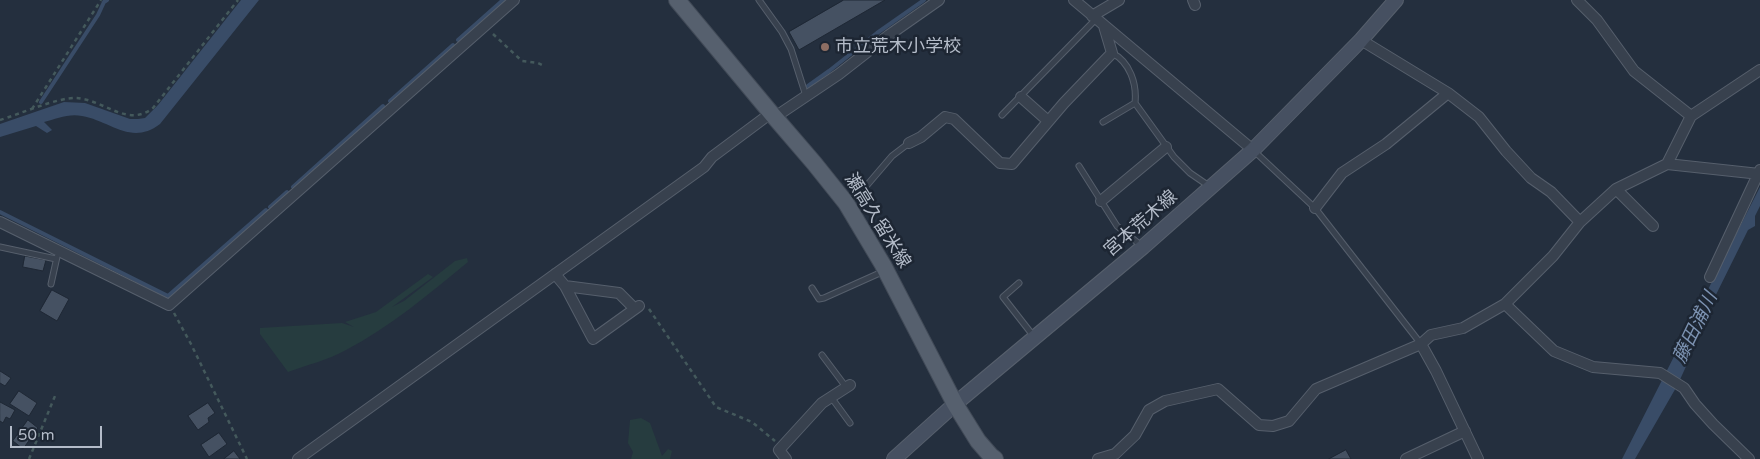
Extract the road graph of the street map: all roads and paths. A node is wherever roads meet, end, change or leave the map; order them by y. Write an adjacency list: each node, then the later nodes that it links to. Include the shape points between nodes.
1 (101, 0): 22 (path)
2 (238, 0): 22 (path, via 146,114 129,116 78,98 68,98)
3 (514, 0): 12 (street)
4 (677, 0): 23 (main road, 瀬高久留米線)
5 (759, 0): 19 (lane, via 791,49)
6 (939, 0): 19 (street)
7 (1074, 0): 11 (street)
8 (1119, 0): 11 (street)
9 (1396, 0): 14 (main road, 宮本荒木線)
10 (1577, 0): 25 (street, via 1597,20 1634,71)
11 (1094, 18): 13 (street); 20 (lane)
12 (484, 26): 16 (path, via 522,61); 54 (street)
13 (1104, 26): 15 (street); 31 (street)
14 (1361, 40): 18 (street); 31 (main road, 宮本荒木線)
15 (1112, 53): 21 (lane, via 1131,71); 27 (street)
16 (542, 65)
17 (1760, 70): 25 (street)
18 (1448, 94): 39 (street, via 1386,144 1342,173); 41 (street, via 1479,117 1506,151)
19 (806, 96): 23 (street)
20 (1021, 97): 24 (lane); 27 (street)
21 (1136, 103): 28 (lane); 30 (lane)
22 (32, 110): 26 (path)
23 (773, 115): 38 (main road, 瀬高久留米線); 47 (street)
24 (1002, 116)
25 (1691, 116): 32 (street)
26 (0, 120)
27 (1048, 121): 29 (street, via 1012,164 1000,163 954,119 945,117 922,137)
28 (1103, 122)
29 (909, 143): 38 (lane)
30 (1166, 147): 35 (lane, via 1190,173); 37 (street)
31 (1253, 150): 35 (main road, 宮本荒木線); 39 (lane)
32 (1667, 164): 34 (street); 36 (street)
33 (1079, 166): 37 (lane)
34 (1759, 172): 48 (street)
35 (1211, 188): 43 (main road, 宮本荒木線)
36 (1616, 189): 41 (street); 42 (street)
37 (1101, 201): 43 (lane, via 1117,226)
38 (846, 203): 46 (main road, 瀬高久留米線)
39 (1315, 208): 57 (lane)
40 (0, 222): 45 (street)
41 (1580, 222): 53 (street)
42 (1653, 226)
43 (1143, 247): 56 (main road, 宮本荒木線)
44 (1, 249): 45 (lane)
45 (57, 255): 49 (lane); 54 (street)
46 (886, 270): 52 (lane, via 824,298 818,299); 62 (main road, 瀬高久留米線)
47 (555, 274): 51 (street); 68 (street)
48 (1710, 277)
49 (51, 284)
50 (1019, 284): 56 (lane, via 1003,297)
51 (565, 286): 55 (street, via 619,293); 55 (street, via 594,339)
52 (812, 288)
53 (1505, 304): 57 (street, via 1463,328 1431,335); 75 (street, via 1554,351 1593,367 1660,373 1684,388 1713,424)
54 (169, 305): 67 (path)
55 (637, 308): 65 (path, via 644,306 649,309 716,408 752,422)
56 (1035, 338): 62 (main road, 宮本荒木線)
57 (1421, 344): 64 (street); 72 (street, via 1316,389 1289,421 1273,426 1259,425 1218,389 1165,401 1149,410 1135,435 1115,454)
58 (822, 355): 59 (lane)
59 (848, 386): 61 (street)
60 (55, 396): 66 (path)
61 (831, 397): 63 (lane); 65 (street)
62 (955, 404): 70 (main road, 宮本荒木線); 71 (main road, 瀬高久留米線, via 978,441)
63 (850, 423)
64 (1465, 431): 73 (street); 74 (street)
65 (782, 447): 69 (street, via 779,450)
66 (29, 459)
67 (247, 459)
68 (298, 459)
69 (786, 459)
70 (894, 459)
71 (996, 459)
72 (1098, 459)
73 (1406, 459)
74 (1478, 459)
75 (1749, 459)

